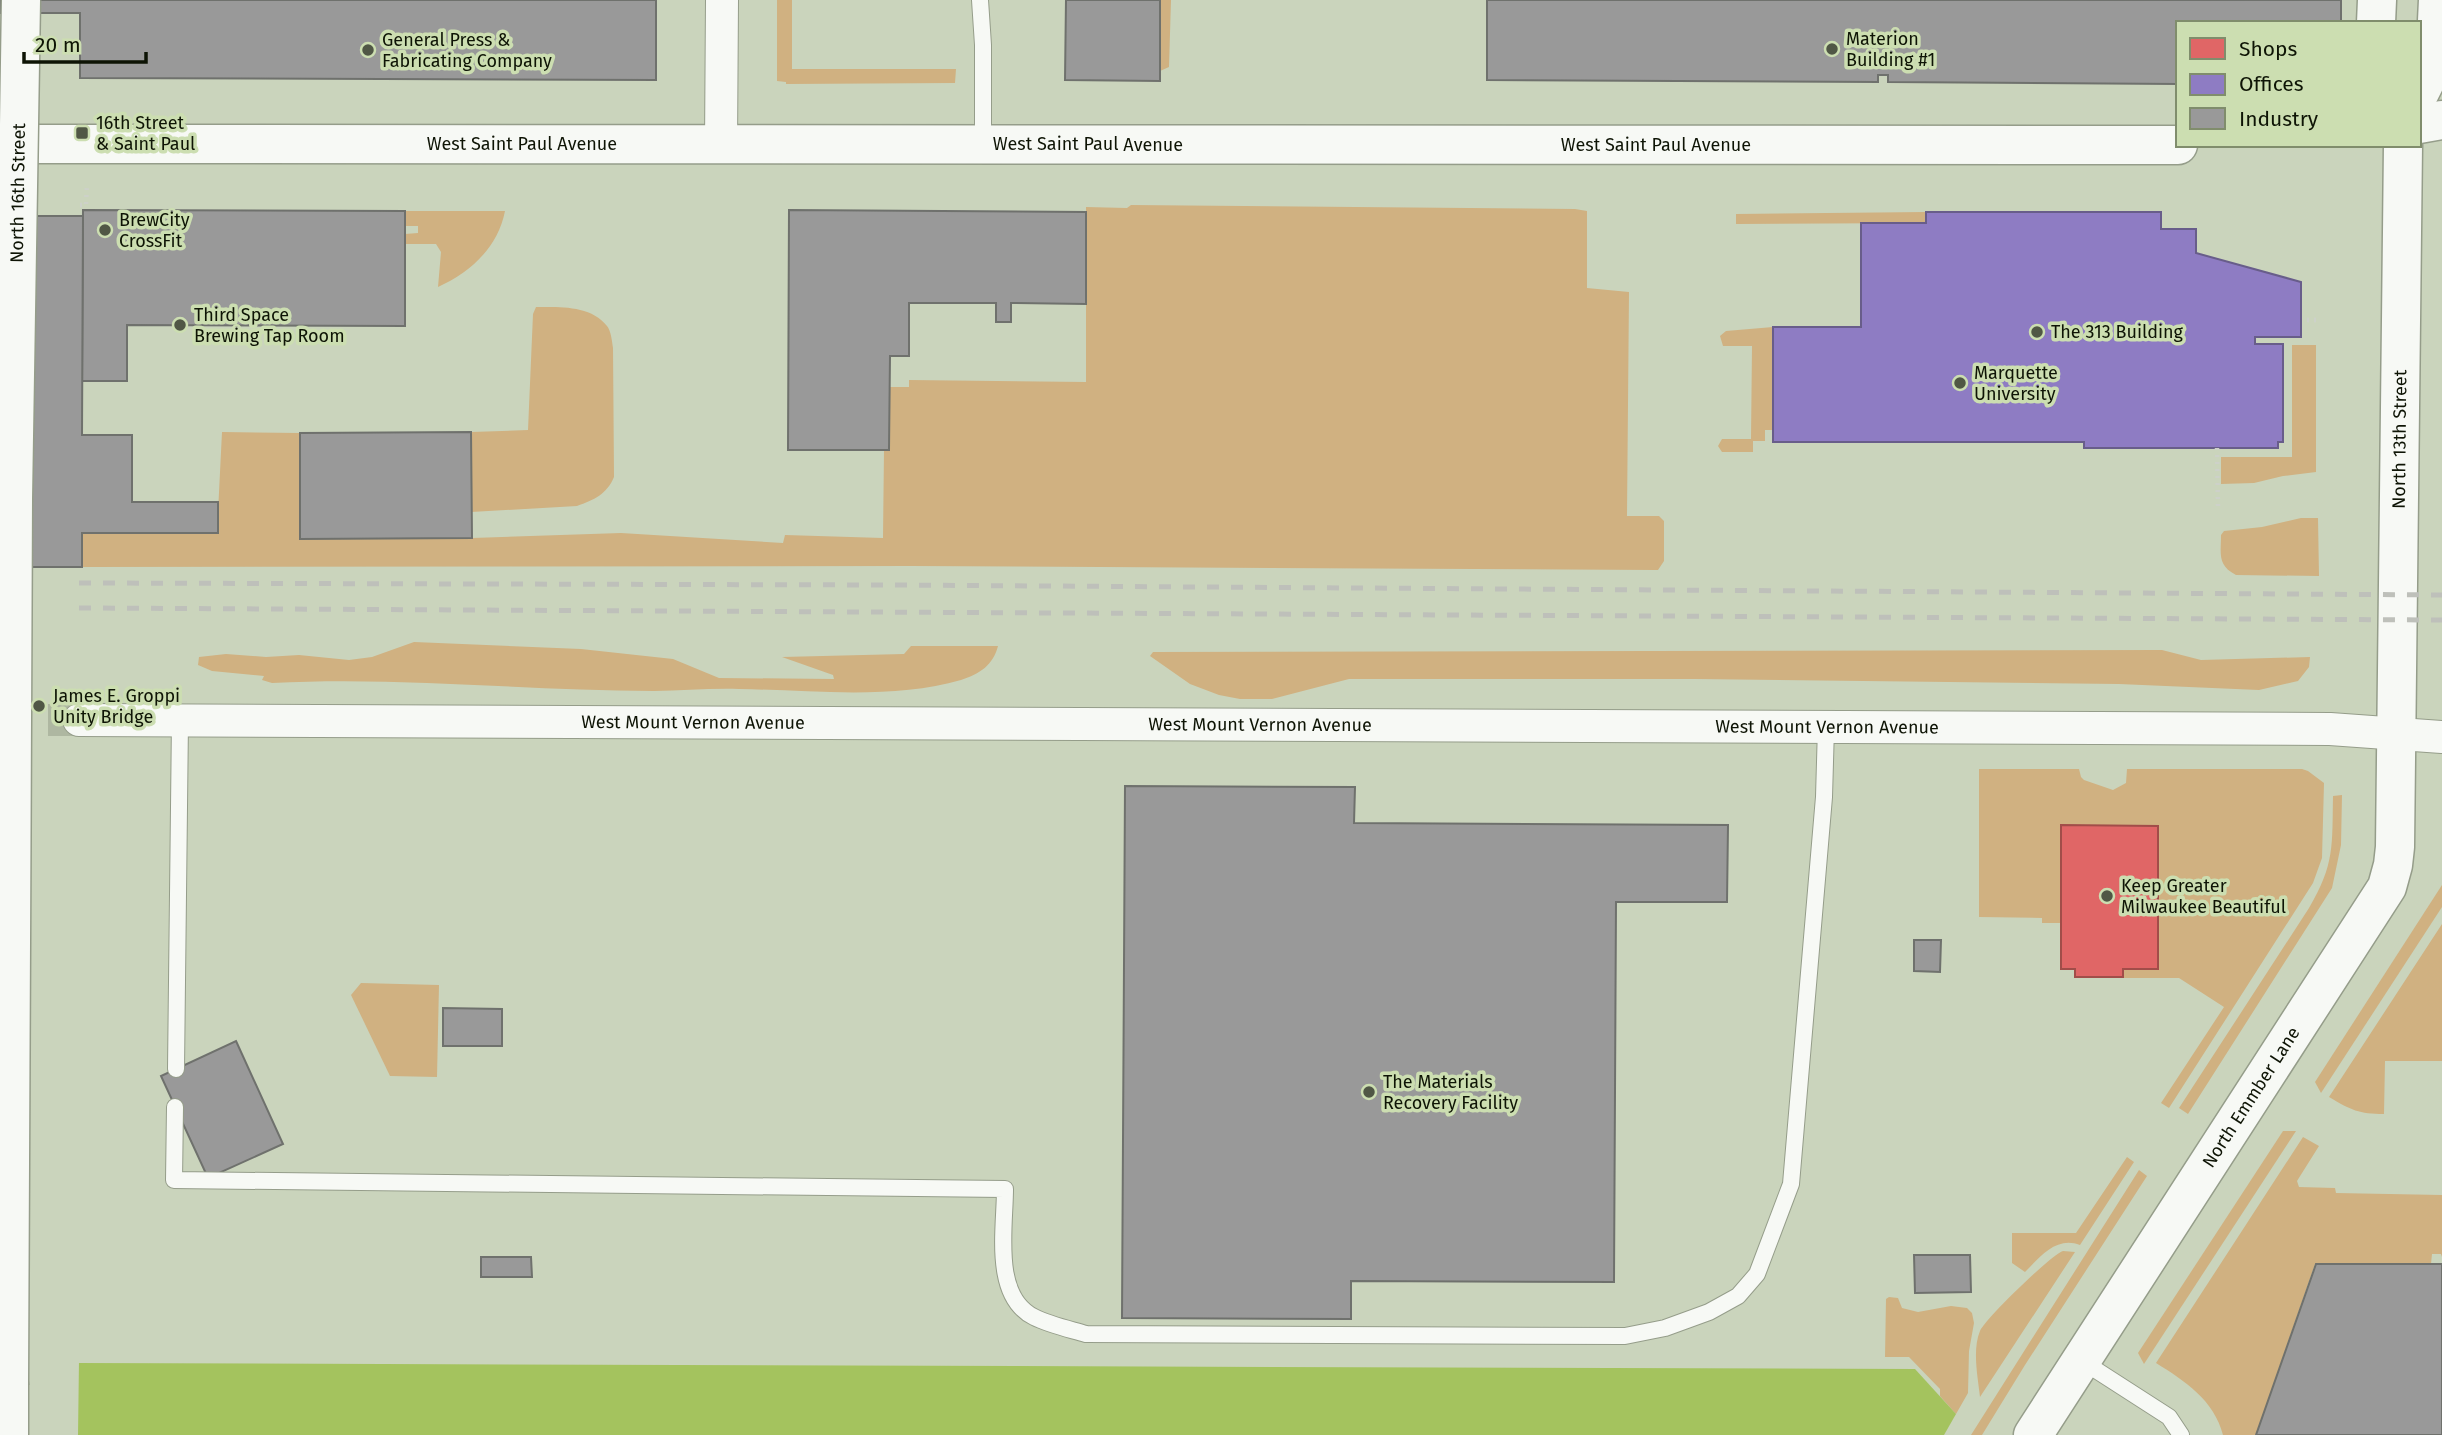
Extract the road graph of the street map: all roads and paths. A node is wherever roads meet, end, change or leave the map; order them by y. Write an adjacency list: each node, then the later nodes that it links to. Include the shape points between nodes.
1 (21, 0): 27 (street, North 16th Street, bridge, via 13,513)
2 (722, 0): 12 (street)
3 (980, 0): 13 (lane)
4 (2377, 0): 6 (street)
5 (2438, 0): 7 (street, via 2435,62)
6 (2376, 21)
7 (2421, 90)
8 (2442, 120): 9 (street)
9 (2421, 124)
10 (0, 145): 12 (street, West Saint Paul Avenue)
11 (2176, 145): 13 (street, West Saint Paul Avenue)
12 (721, 146): 13 (street, West Saint Paul Avenue)
13 (983, 146)
14 (2403, 147): 22 (street, North 13th Street)
15 (2307, 320): 16 (path)
16 (2317, 320)
17 (2217, 448): 18 (path)
18 (2218, 509)
19 (79, 720): 20 (street, West Mount Vernon Avenue)
20 (180, 720): 21 (street, West Mount Vernon Avenue); 24 (lane)
21 (1826, 727): 22 (street, West Mount Vernon Avenue, via 2330,729); 25 (lane, via 1791,1184 1757,1274 1738,1296 1665,1328 1625,1336 1086,1334 1031,1316 1011,1297 1004,1272 1005,1189 174,1180)
22 (2395, 734): 23 (street, West Mount Vernon Avenue); 26 (street, North Emmber Lane, via 2395,847 2387,887)
23 (2442, 737)
24 (176, 1069)
25 (175, 1107)
26 (2082, 1361): 28 (street, North Emmber Lane); 29 (lane, via 2169,1417)
27 (9, 1435)
28 (2033, 1435)
29 (2181, 1435)

